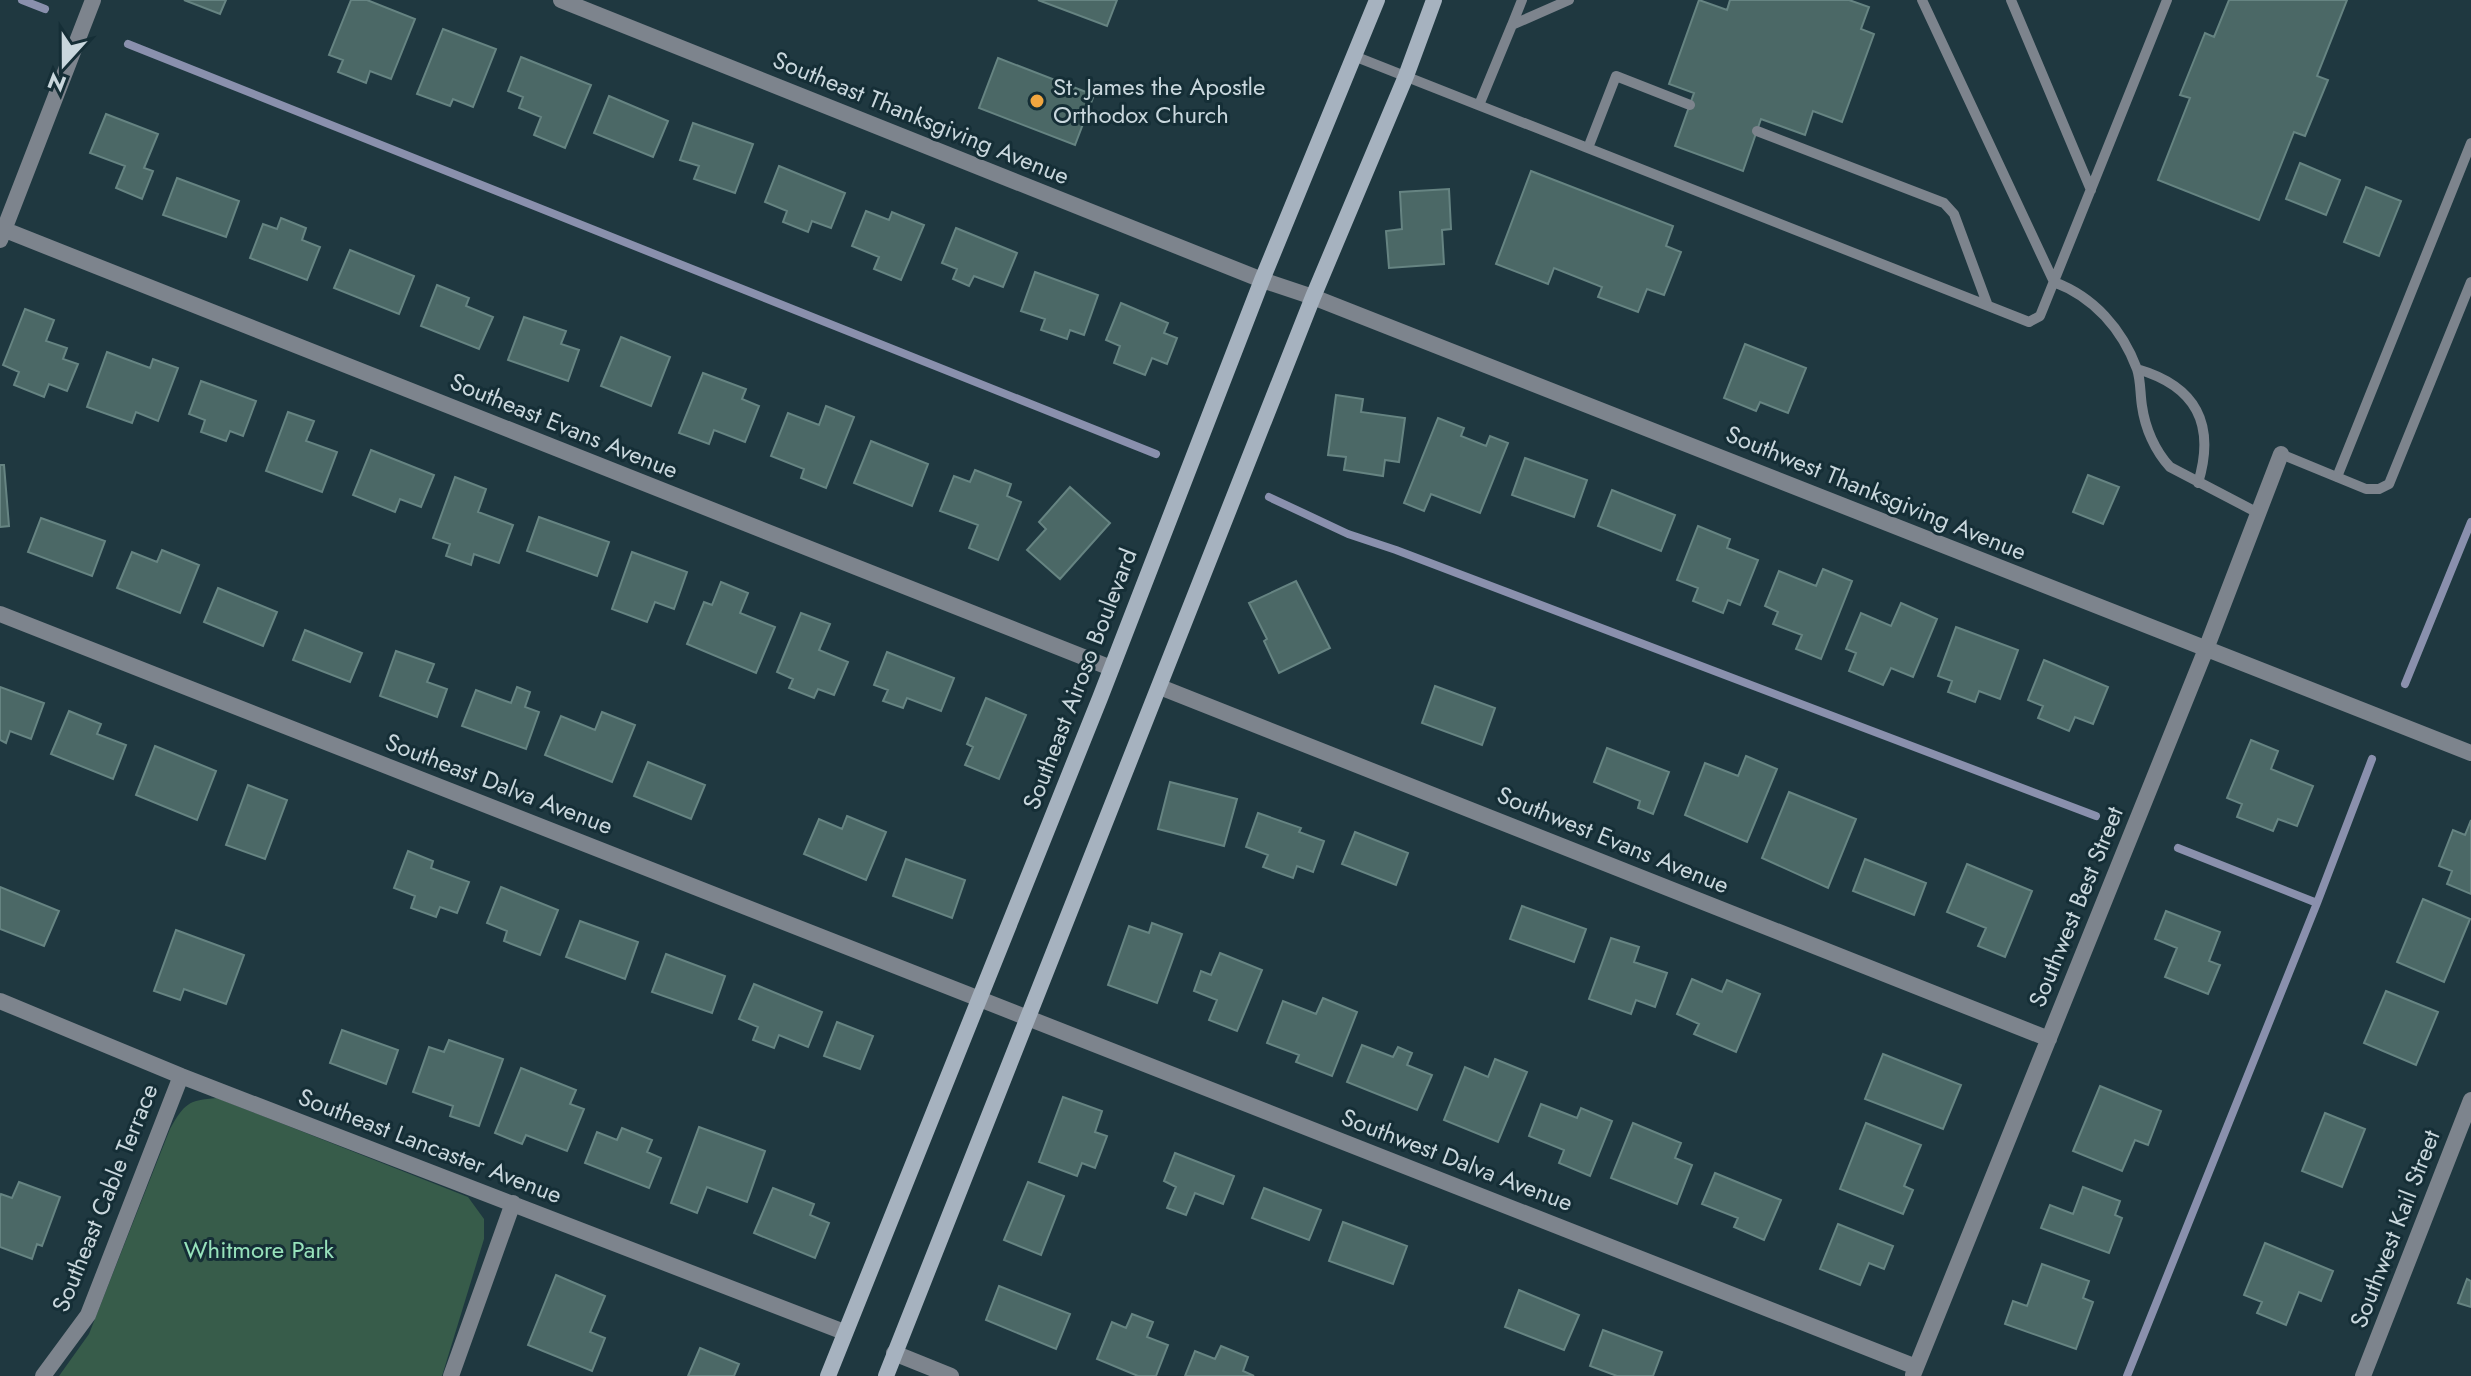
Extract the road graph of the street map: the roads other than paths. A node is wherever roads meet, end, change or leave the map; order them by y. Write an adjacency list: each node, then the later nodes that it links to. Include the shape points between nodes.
1 (93, 0): 19 (street)
2 (561, 0): 20 (street, Southeast Thanksgiving Avenue)
3 (1377, 0): 11 (main road, Southeast Airoso Boulevard)
4 (1434, 0): 12 (main road)
5 (1522, 0): 10 (lane)
6 (1569, 0): 10 (lane)
7 (1922, 0): 21 (lane)
8 (2011, 0): 18 (lane)
9 (2167, 0): 18 (lane)
10 (1512, 25): 13 (lane)
11 (1354, 56): 12 (lane); 20 (main road, Southeast Airoso Boulevard)
12 (1406, 76): 13 (lane); 23 (main road)
13 (1479, 105): 17 (lane)
14 (1690, 105): 17 (lane, via 1616,76)
15 (1757, 131): 24 (lane, via 1944,203 1954,214)
16 (2471, 143): 27 (lane)
17 (1588, 148): 24 (lane)
18 (2091, 190): 21 (lane)
19 (1, 233): 32 (street, Southeast Evans Avenue)
20 (1262, 280): 23 (street, Southwest Thanksgiving Avenue); 32 (main road, Southeast Airoso Boulevard)
21 (2054, 282): 24 (lane, via 2040,316 2029,322); 25 (lane, via 2075,290 2102,312)
22 (2471, 282): 27 (lane, via 2389,484 2366,489)
23 (1313, 297): 31 (street, Southwest Thanksgiving Avenue); 33 (main road)
24 (1988, 306)
25 (2137, 369): 28 (lane, via 2142,409 2159,455); 28 (lane, via 2181,390 2196,410 2205,433)
26 (2281, 454): 27 (lane); 29 (street, Southwest Best Street)
27 (2337, 477)
28 (2198, 483): 29 (lane)
29 (2258, 513): 31 (street, Southwest Best Street)
30 (0, 614): 35 (street, Southeast Dalva Avenue)
31 (2206, 649): 34 (street, Southwest Thanksgiving Avenue); 38 (street, Southwest Best Street)
32 (1111, 668): 35 (main road, Southeast Airoso Boulevard)
33 (1160, 687): 37 (main road); 38 (street, Southwest Evans Avenue)
34 (2471, 753)
35 (980, 999): 37 (street, Southwest Dalva Avenue); 42 (main road, Southeast Airoso Boulevard)
36 (0, 1001): 39 (street, Southeast Lancaster Avenue)
37 (1027, 1017): 43 (main road); 44 (street, Southwest Dalva Avenue)
38 (2049, 1039): 44 (street, Southwest Best Street)
39 (181, 1076): 41 (street, Southeast Lancaster Avenue); 45 (street, Southeast Cable Terrace, via 88,1315)
40 (2471, 1100): 50 (street, Southwest Kail Street)
41 (513, 1203): 42 (street, Southeast Lancaster Avenue); 46 (street)
42 (844, 1332): 47 (main road, Southeast Airoso Boulevard)
43 (894, 1353): 48 (main road); 49 (street)
44 (1914, 1371)
45 (43, 1376)
46 (451, 1376)
47 (828, 1376)
48 (886, 1376)
49 (951, 1376)
50 (2363, 1376)

